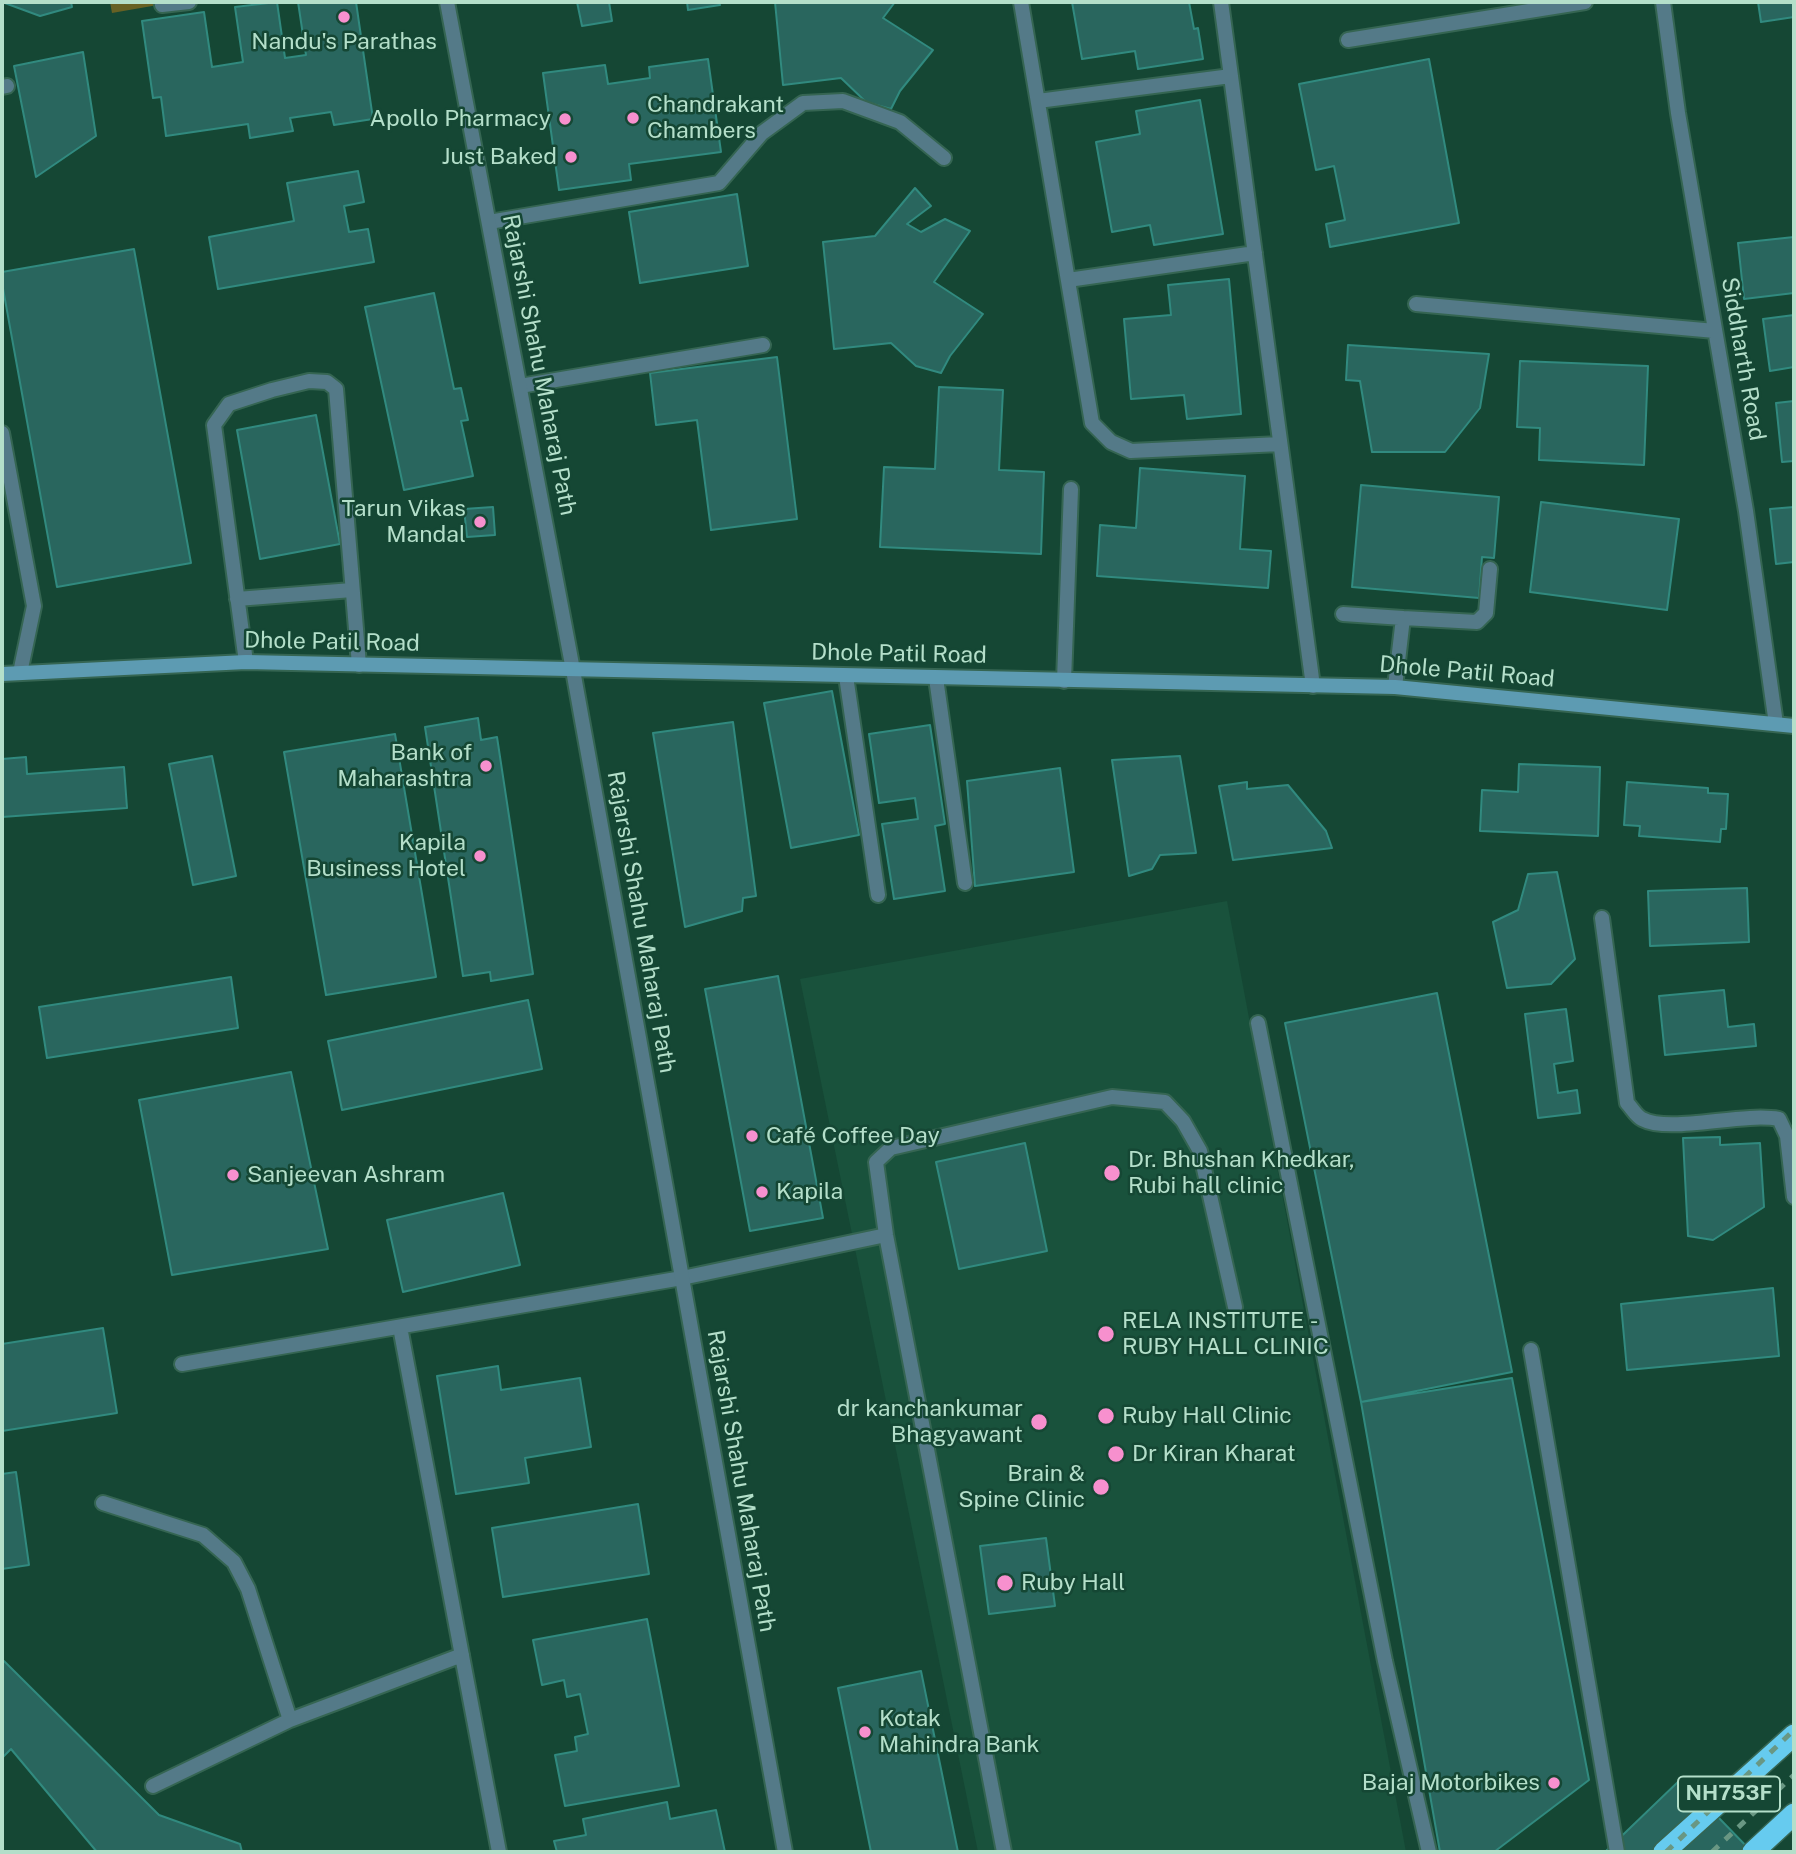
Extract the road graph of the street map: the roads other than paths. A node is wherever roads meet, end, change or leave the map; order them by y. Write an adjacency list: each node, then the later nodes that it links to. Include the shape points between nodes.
1 (189, 2): 7 (street)
2 (447, 2): 12 (street, Rajarshi Shahu Maharaj Path)
3 (1021, 2): 10 (street)
4 (1221, 2): 9 (street)
5 (1586, 2): 8 (street)
6 (1663, 2): 16 (street, Siddharth Road)
7 (162, 5)
8 (1348, 40)
9 (1231, 76): 10 (street); 13 (street)
10 (1038, 101): 14 (street)
11 (944, 158): 12 (street, via 900,122 843,101 803,103 762,133 719,183)
12 (489, 222): 18 (street, Rajarshi Shahu Maharaj Path)
13 (1255, 253): 14 (street); 20 (street)
14 (1068, 280): 20 (street, via 1092,423 1111,442 1131,451)
15 (1416, 304): 16 (street)
16 (1716, 331): 37 (street, Siddharth Road)
17 (763, 345): 18 (street)
18 (520, 386): 29 (street, Rajarshi Shahu Maharaj Path)
19 (2, 432): 30 (street, via 34,606)
20 (1280, 444): 35 (street)
21 (1071, 489): 34 (street)
22 (1490, 569): 26 (street, via 1486,613 1478,622)
23 (352, 590): 24 (street); 24 (street, via 336,388 327,382 309,381 229,404 214,425); 28 (street)
24 (237, 599): 27 (street)
25 (1343, 614): 26 (street)
26 (1402, 618): 36 (street)
27 (246, 662): 28 (street, Dhole Patil Road); 30 (street, Dhole Patil Road)
28 (359, 665): 29 (street, Dhole Patil Road)
29 (573, 670): 32 (street, Dhole Patil Road); 45 (street, Rajarshi Shahu Maharaj Path)
30 (20, 673): 31 (street, Dhole Patil Road)
31 (2, 674)
32 (846, 676): 33 (street, Dhole Patil Road); 40 (street)
33 (936, 678): 34 (street, Dhole Patil Road); 39 (street)
34 (1064, 681): 35 (street, Dhole Patil Road)
35 (1312, 686): 36 (street, Dhole Patil Road)
36 (1395, 687): 37 (street, Dhole Patil Road)
37 (1776, 724): 38 (street, Dhole Patil Road)
38 (1794, 726)
39 (965, 883)
40 (878, 895)
41 (1602, 918): 43 (street, via 1627,1103 1639,1118 1659,1125 1761,1116 1779,1119 1787,1136)
42 (1258, 1023): 59 (street, via 1385,1661)
43 (1794, 1197)
44 (886, 1235): 45 (street); 46 (street, via 876,1162 891,1149 1112,1097 1165,1102 1183,1121 1200,1151); 58 (street)
45 (682, 1278): 47 (street); 57 (street, Rajarshi Shahu Maharaj Path)
46 (1235, 1307)
47 (400, 1327): 49 (street); 51 (street)
48 (1531, 1350): 60 (street)
49 (182, 1364)
50 (103, 1503): 52 (street, via 203,1535 234,1562 248,1589)
51 (462, 1655): 52 (street); 56 (street)
52 (290, 1720): 54 (street)
53 (1794, 1735): 61 (highway, NH753F)
54 (153, 1786)
55 (1794, 1814): 62 (highway, NH753F)
56 (499, 1852)
57 (785, 1852)
58 (1004, 1852)
59 (1429, 1852)
60 (1617, 1852)
61 (1664, 1852)
62 (1753, 1852)

